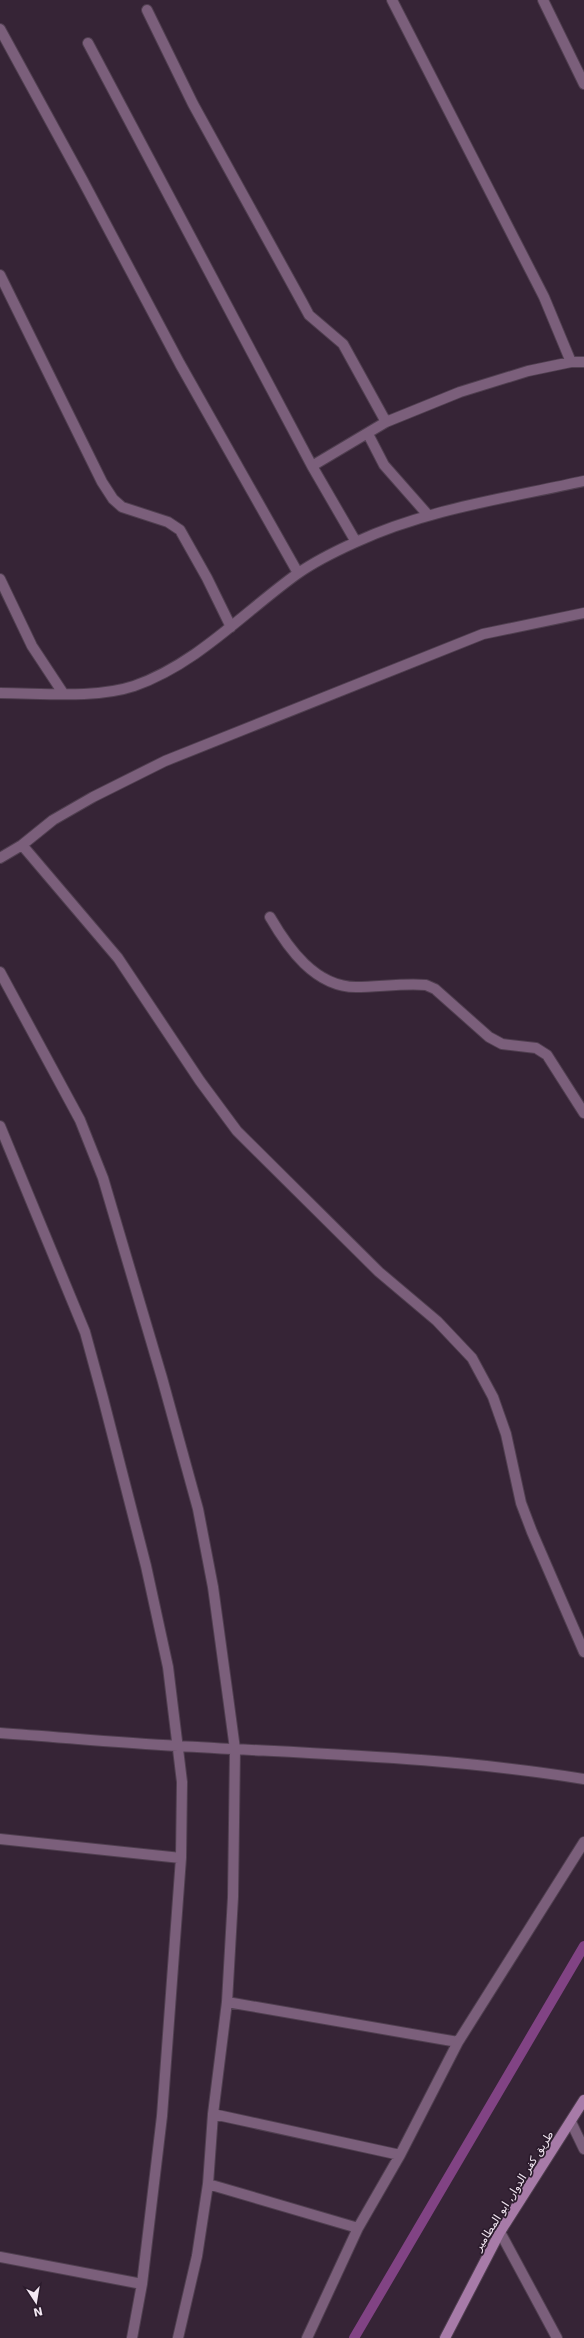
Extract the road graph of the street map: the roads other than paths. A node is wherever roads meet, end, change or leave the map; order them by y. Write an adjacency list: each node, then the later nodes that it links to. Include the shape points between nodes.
1 (392, 0): 8 (street, via 544,297)
2 (543, 0): 6 (street)
3 (146, 10): 10 (street, via 193,104 309,315 343,344)
4 (0, 29): 16 (street, via 180,364)
5 (88, 43): 12 (street)
6 (584, 84)
7 (0, 275): 19 (street, via 102,482 113,499 122,507 168,522 180,530 207,578)
8 (571, 362): 9 (street); 10 (street, via 528,371 460,392)
9 (584, 362)
10 (386, 422): 11 (street)
11 (368, 434): 12 (street); 14 (street, via 384,465)
12 (312, 466): 15 (street)
13 (584, 481): 14 (street)
14 (428, 515): 15 (street)
15 (356, 542): 16 (street)
16 (298, 573): 19 (street)
17 (0, 579): 21 (street, via 32,646)
18 (584, 613): 22 (street, via 483,634 165,761 53,820)
19 (230, 627): 21 (street, via 167,671 133,686 107,692)
20 (0, 693): 21 (street)
21 (63, 693)
22 (22, 845): 23 (street); 28 (street, via 118,958 200,1081 237,1131 379,1272 437,1321 472,1358 493,1397 506,1434 521,1503)
23 (0, 858)
24 (270, 917): 26 (street, via 283,939 306,966 324,978 354,987 426,985 436,989 489,1037 502,1044 536,1048 547,1055)
25 (0, 972): 31 (street, via 80,1120 103,1178 198,1509 213,1587)
26 (584, 1113)
27 (0, 1126): 30 (street, via 63,1274 87,1340 146,1566 168,1667)
28 (584, 1652)
29 (0, 1732): 30 (street)
30 (177, 1746): 31 (street); 35 (street, via 182,1782)
31 (235, 1749): 32 (street, via 519,1769); 36 (street, via 233,1897)
32 (584, 1779)
33 (0, 1840): 35 (street)
34 (584, 1842): 37 (street)
35 (181, 1858): 47 (street, via 162,2116)
36 (227, 2002): 37 (street); 39 (street)
37 (458, 2042): 42 (street)
38 (584, 2100): 40 (main road, طريق كفر الدوار, ابو المطامير)
39 (213, 2114): 42 (street); 43 (street)
40 (571, 2122): 41 (street); 45 (main road, طريق كفر الدوار, ابو المطامير)
41 (584, 2149)
42 (400, 2155): 44 (street)
43 (208, 2184): 44 (street); 49 (street)
44 (358, 2228): 50 (street)
45 (500, 2232): 51 (main road, طريق كفر الدوار, ابو المطامير); 52 (street)
46 (0, 2257): 47 (street)
47 (142, 2284): 48 (street)
48 (132, 2338)
49 (178, 2338)
50 (307, 2338)
51 (445, 2338)
52 (557, 2338)

